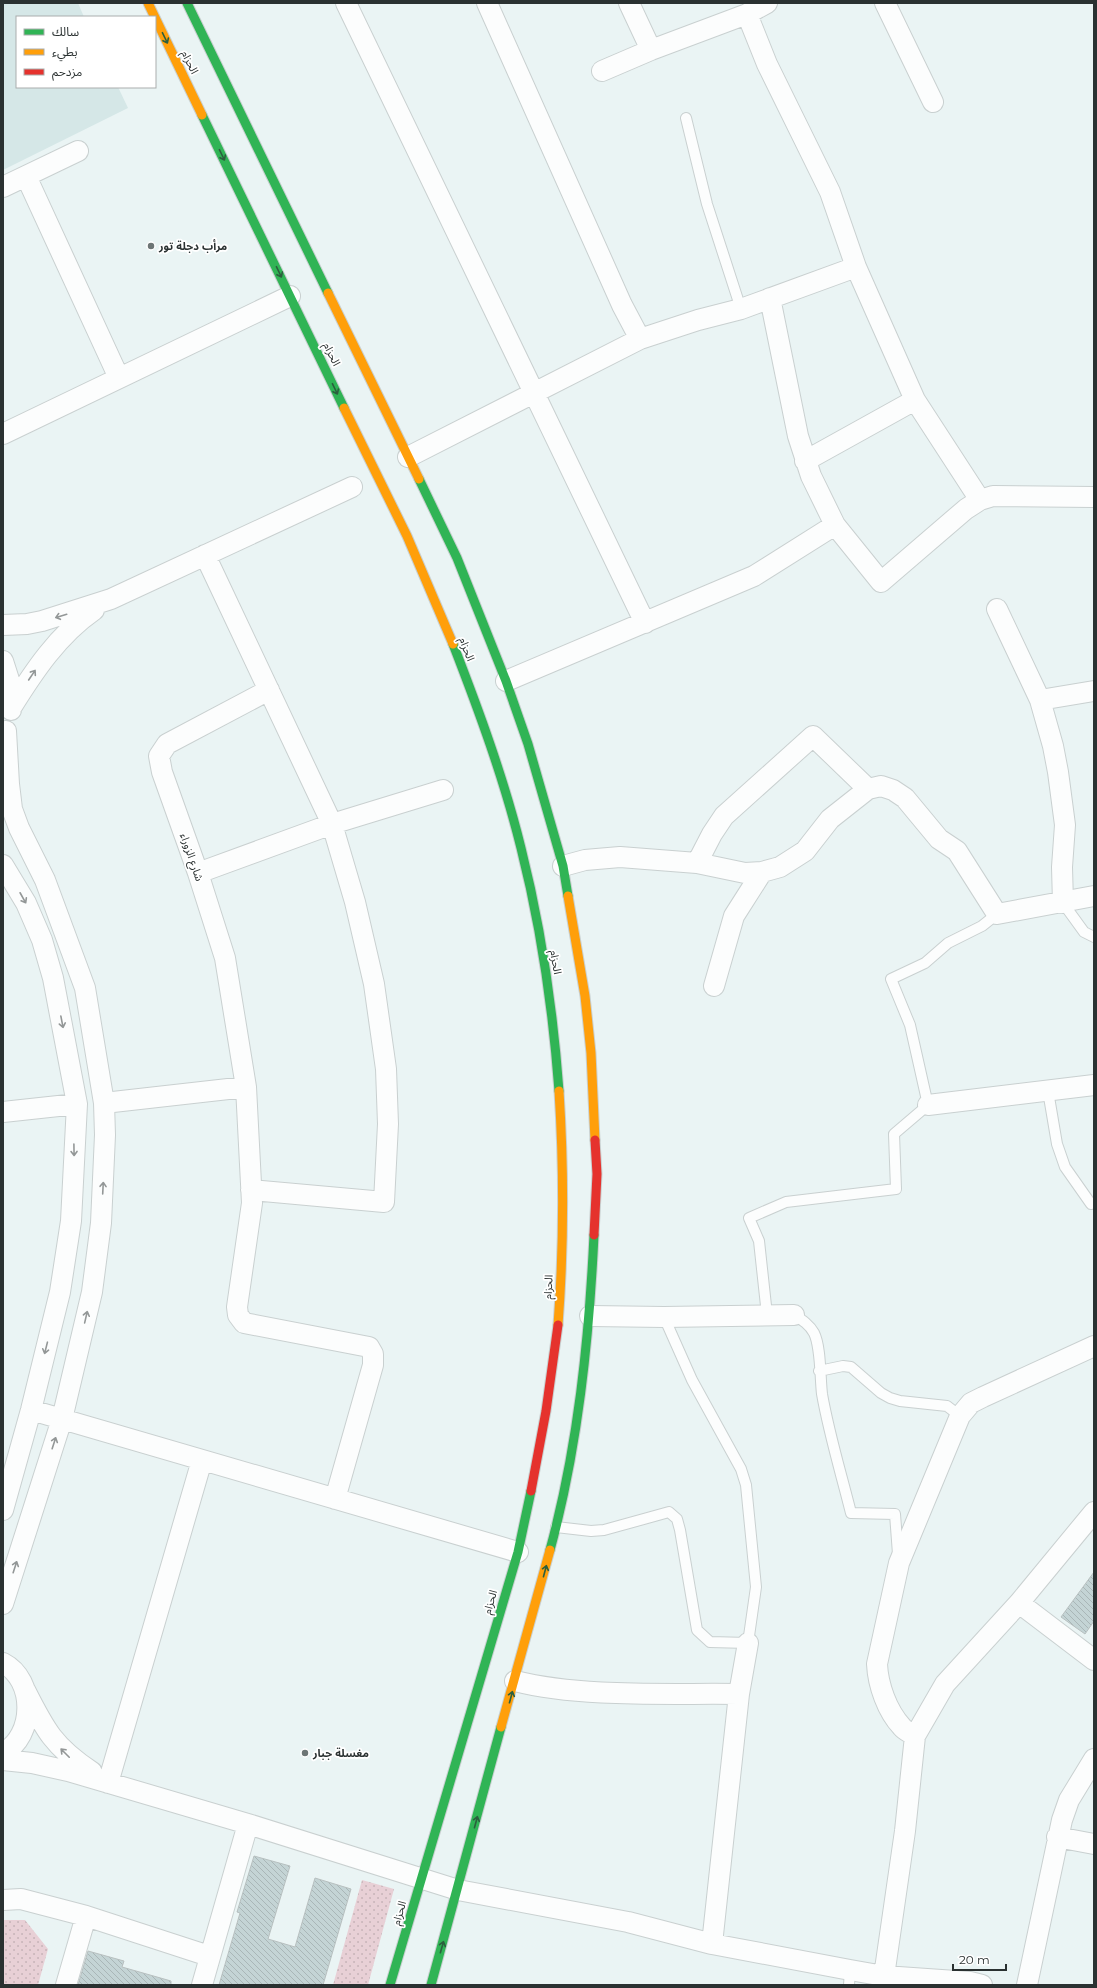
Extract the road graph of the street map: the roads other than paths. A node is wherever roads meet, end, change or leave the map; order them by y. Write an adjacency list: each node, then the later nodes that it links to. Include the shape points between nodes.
1 (148, 3): 9 (main road, الحزام, one-way to 9)
2 (187, 3): 27 (main road)
3 (346, 3): 24 (street)
4 (487, 3): 22 (street, via 622,305)
5 (629, 3): 11 (street)
6 (766, 3): 8 (street)
7 (886, 3): 13 (street)
8 (747, 14): 11 (street); 18 (street, via 767,64 830,192)
9 (154, 16)
10 (156, 20): 19 (main road, الحزام, one-way to 19)
11 (651, 50): 12 (street)
12 (602, 71)
13 (933, 102)
14 (686, 118): 21 (lane, via 707,204)
15 (78, 151): 16 (street)
16 (26, 176): 17 (street); 23 (street)
17 (3, 187)
18 (856, 267): 20 (street); 25 (street)
19 (290, 296): 23 (street); 81 (main road, الحزام, one-way to 81, via 428,585 453,645 518,838 548,986 562,1122 562,1244 558,1322 534,1480)
20 (770, 298): 21 (street); 28 (street)
21 (741, 309): 22 (street)
22 (640, 339): 24 (street)
23 (119, 378): 26 (street)
24 (535, 393): 27 (street); 36 (street)
25 (915, 400): 28 (street); 31 (street)
26 (3, 434)
27 (408, 457): 39 (main road, via 456,558)
28 (805, 461): 32 (street)
29 (352, 487): 33 (street)
30 (1094, 497): 31 (street, via 993,496)
31 (980, 500): 32 (street, via 881,582)
32 (835, 525): 36 (street, via 754,576)
33 (206, 555): 34 (street); 40 (street)
34 (111, 598): 37 (street, one-way to 37, via 42,622); 43 (street, one-way to 34, via 45,656 84,617)
35 (998, 609): 42 (street)
36 (645, 623): 39 (street)
37 (3, 625)
38 (3, 662): 43 (street, via 11,686)
39 (506, 682): 50 (main road, via 530,751)
40 (270, 690): 47 (street); 52 (street, شارع الزوراء, via 167,744 160,756 162,772)
41 (1094, 692): 42 (street)
42 (1040, 700): 54 (street, via 1058,772 1065,825)
43 (11, 708): 44 (street)
44 (4, 734): 61 (street, via 12,810 45,880 85,988)
45 (868, 789): 48 (street, via 813,736 724,816); 51 (street, via 830,819 805,851 780,867); 55 (street, via 881,786 905,798 939,838 957,850)
46 (443, 790): 47 (street)
47 (332, 824): 52 (street); 65 (street, via 358,915 375,992 388,1098 384,1202)
48 (697, 863): 50 (street, via 620,857 585,860); 51 (street, via 745,873)
49 (3, 865): 62 (street, one-way to 62, via 26,903 42,940 53,978)
50 (563, 866): 68 (main road, via 576,937 591,1053 596,1174)
51 (762, 872): 57 (street, via 734,916)
52 (198, 873): 59 (street, شارع الزوراء, via 225,958)
53 (1094, 896): 54 (street)
54 (1063, 903): 55 (street); 56 (lane, via 1084,932)
55 (997, 914): 63 (lane, via 982,926 948,943 925,963 891,979 910,1024)
56 (1094, 937)
57 (714, 986)
58 (1094, 1085): 60 (street)
59 (246, 1087): 61 (street); 65 (street, شارع الزوراء)
60 (1048, 1091): 63 (street); 66 (lane, via 1057,1144 1065,1167 1091,1204)
61 (104, 1103): 75 (street, one-way to 61, via 92,1292 101,1223)
62 (77, 1104): 64 (street); 73 (street, one-way to 73, via 74,1138 75,1178 66,1255 60,1292)
63 (928, 1105): 69 (lane, via 894,1134 896,1189 786,1202 749,1218 759,1241)
64 (3, 1112)
65 (251, 1190): 77 (street, شارع الزوراء, via 252,1203 238,1315 244,1323 369,1347 373,1354 373,1365)
66 (1094, 1203)
67 (794, 1315): 69 (street); 72 (lane, via 806,1322 814,1333)
68 (590, 1316): 70 (street); 80 (main road, via 573,1446)
69 (767, 1316): 70 (street)
70 (664, 1317): 85 (lane, via 692,1380 741,1469 746,1485 756,1587)
71 (1094, 1346): 74 (street, via 971,1403)
72 (819, 1371): 74 (lane, via 851,1367 890,1398 947,1406); 82 (lane, via 826,1416 851,1513 895,1514)
73 (31, 1410): 75 (street); 78 (street)
74 (960, 1416): 82 (street)
75 (62, 1419): 76 (street); 84 (street, one-way to 75)
76 (202, 1460): 77 (street); 95 (street)
77 (335, 1499): 81 (street)
78 (3, 1510)
79 (1094, 1512): 83 (street)
80 (556, 1527): 85 (lane, via 604,1530 669,1512 677,1519 680,1530 697,1630 710,1642); 88 (main road, one-way to 80)
81 (518, 1552): 99 (main road, الحزام)
82 (899, 1563): 91 (street, via 876,1664 878,1681 891,1711 902,1728)
83 (1019, 1603): 87 (street); 91 (street, via 945,1684)
84 (3, 1604)
85 (748, 1643): 90 (street)
86 (4, 1660): 89 (street)
87 (1094, 1660)
88 (515, 1681): 90 (street, via 535,1686 614,1692); 100 (main road, one-way to 88)
89 (25, 1690): 92 (street, via 28,1705 26,1721 19,1737); 95 (street, one-way to 89, via 71,1758 58,1745 46,1730)
90 (739, 1694): 103 (street)
91 (915, 1736): 105 (street, via 905,1831)
92 (3, 1753)
93 (1094, 1759): 97 (street, via 1069,1800)
94 (3, 1760): 95 (street, via 49,1766)
95 (108, 1783): 96 (street)
96 (248, 1824): 99 (street); 104 (street)
97 (1057, 1837): 98 (street); 112 (street)
98 (1094, 1844)
99 (422, 1878): 100 (street); 110 (main road, الحزام)
100 (458, 1890): 103 (street, via 628,1922); 111 (main road, one-way to 100)
101 (3, 1900): 102 (street, via 21,1898)
102 (86, 1916): 104 (street); 108 (street)
103 (712, 1944): 106 (street)
104 (209, 1956): 109 (street)
105 (884, 1976): 106 (street); 107 (street)
106 (849, 1978)
107 (974, 1984)
108 (66, 1985)
109 (202, 1985)
110 (390, 1985)
111 (431, 1985)
112 (1027, 1985)

